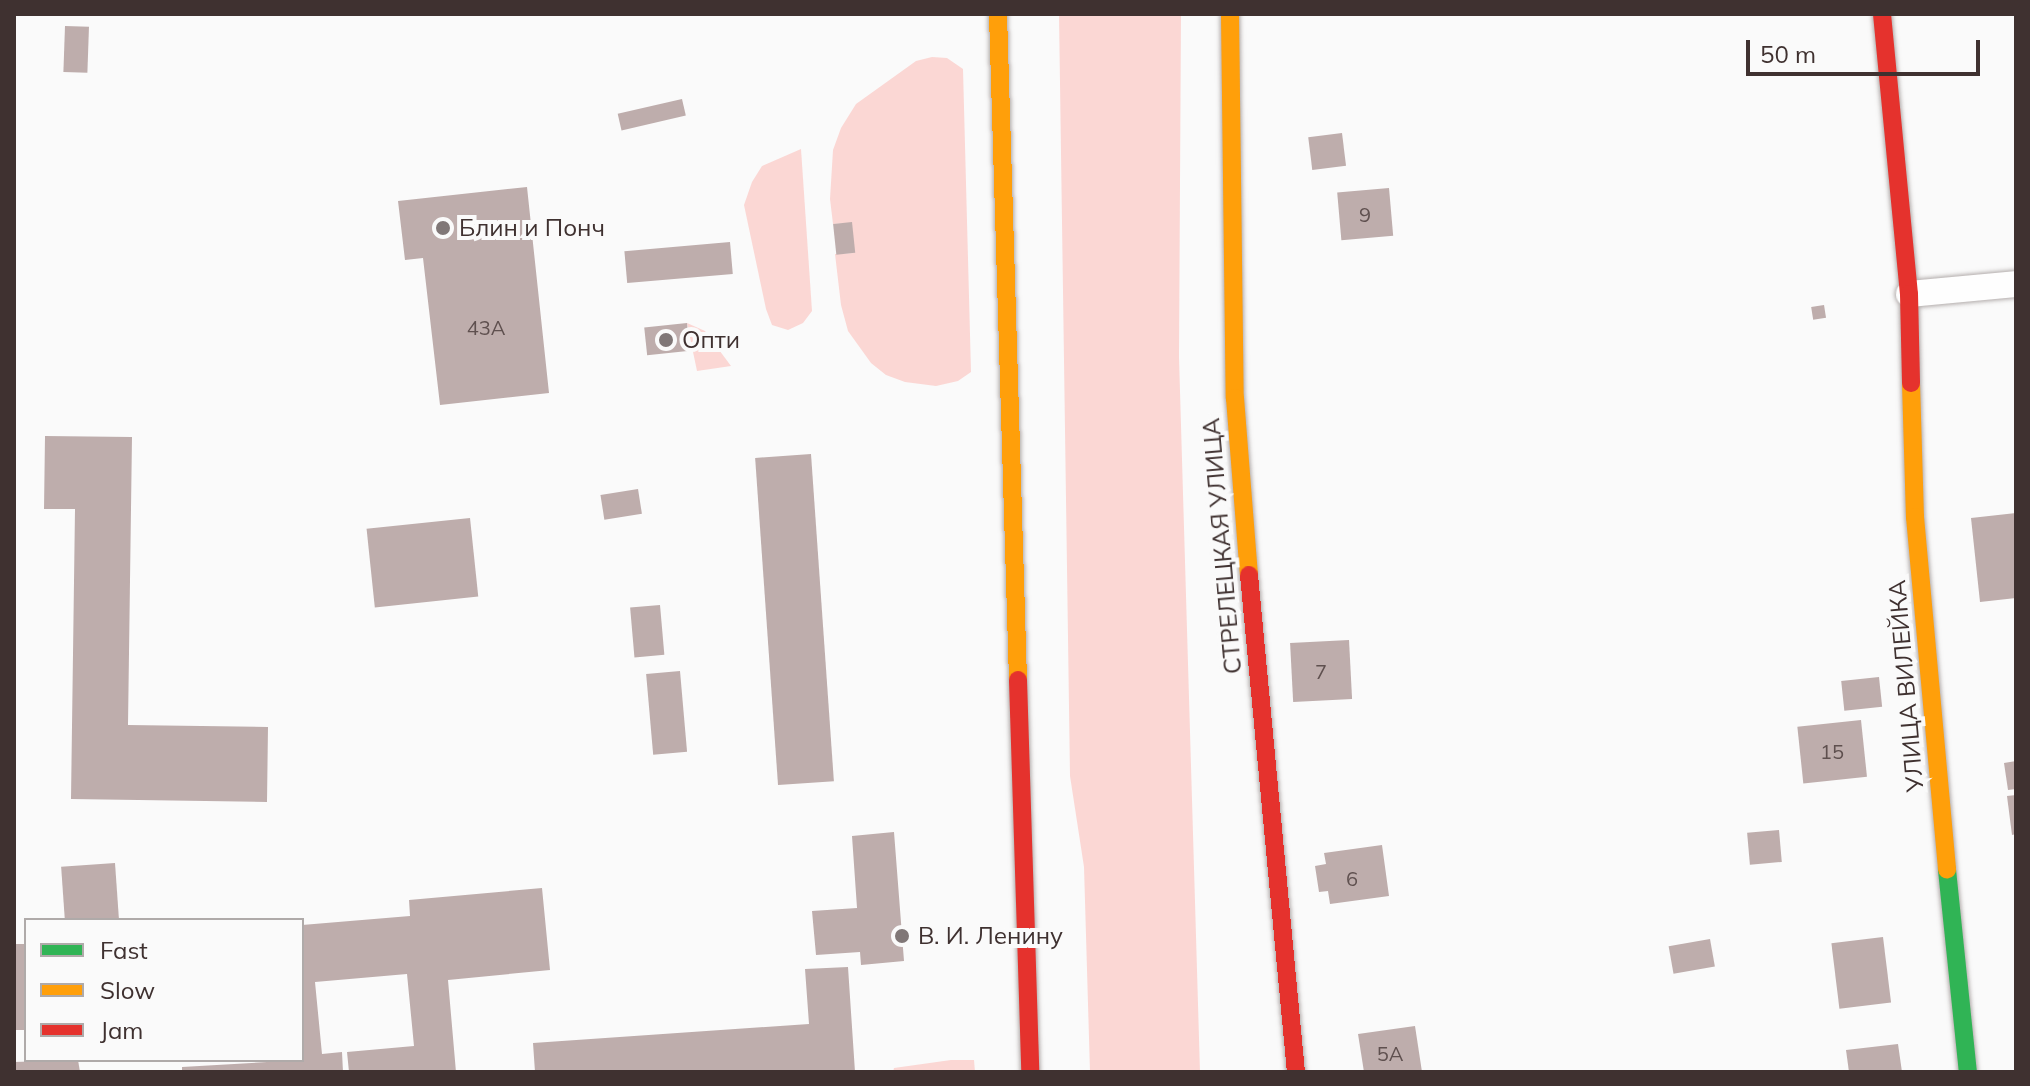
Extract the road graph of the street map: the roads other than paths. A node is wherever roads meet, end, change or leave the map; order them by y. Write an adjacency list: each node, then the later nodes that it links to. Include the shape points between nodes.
1 (998, 14): 6 (street)
2 (1230, 14): 7 (street, СТРЕЛЕЦКАЯ УЛИЦА, via 1235,398)
3 (1882, 14): 5 (street, УЛИЦА ВИЛЕЙКА)
4 (2016, 284): 5 (street)
5 (1909, 294): 8 (street, УЛИЦА ВИЛЕЙКА, via 1915,517)
6 (1030, 1072)
7 (1296, 1072)
8 (1968, 1072)

